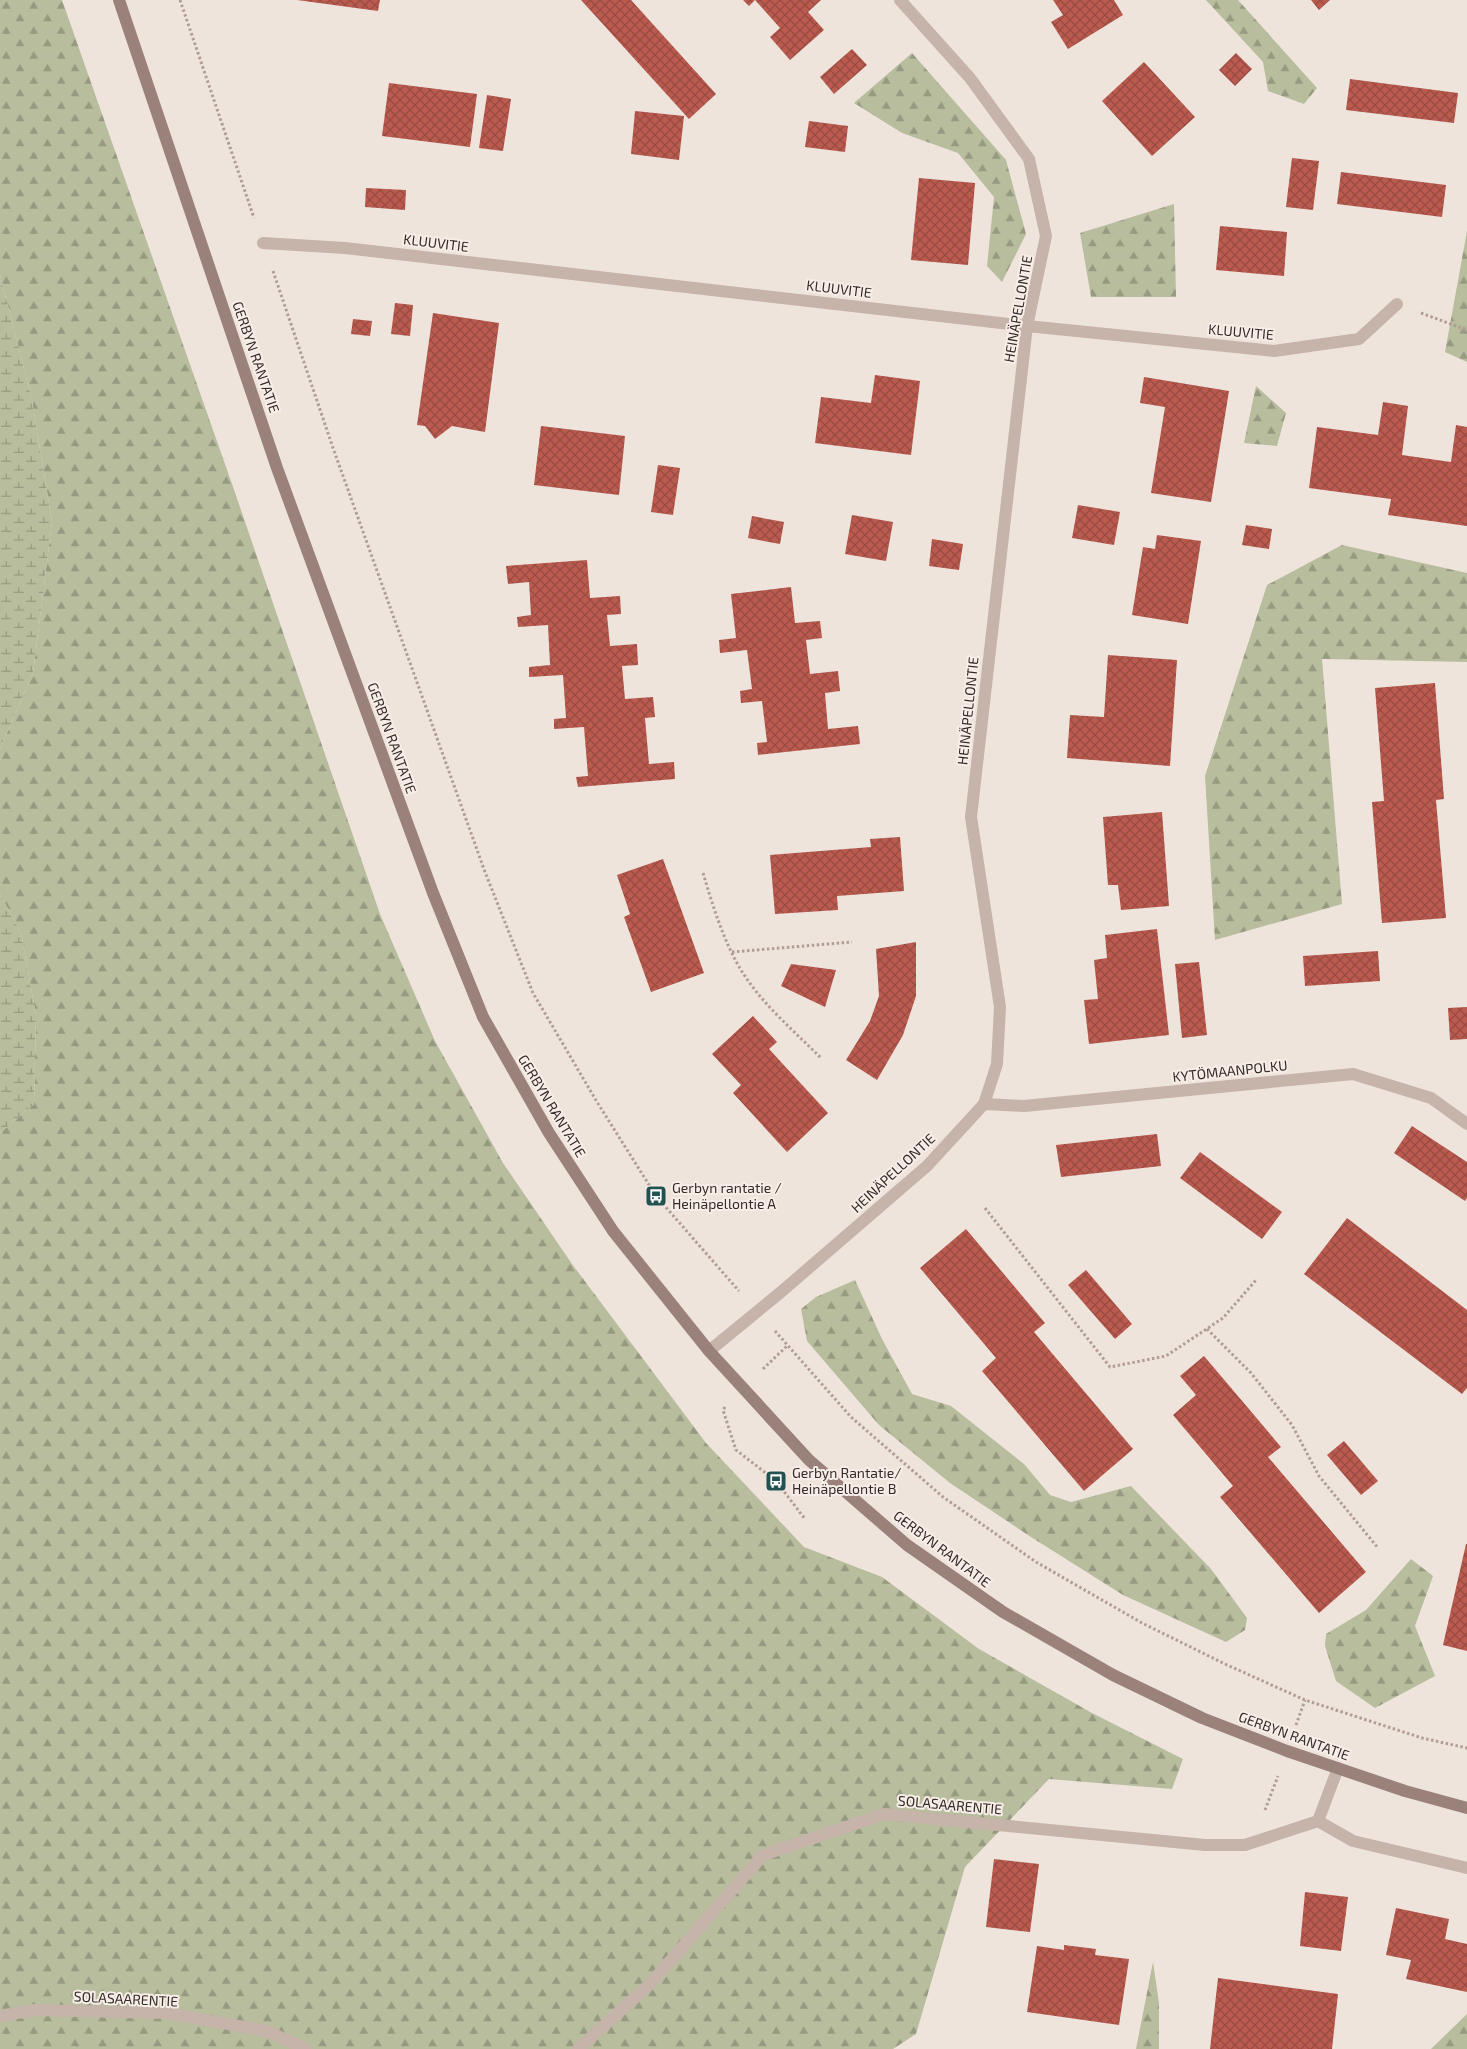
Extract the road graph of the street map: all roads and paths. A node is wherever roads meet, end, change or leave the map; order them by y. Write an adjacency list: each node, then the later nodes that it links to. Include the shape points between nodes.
1 (119, 0): 18 (main road, GERBYN RANTATIE, via 277,468 432,893 482,1018 549,1133 613,1231)
2 (180, 0): 4 (path)
3 (900, 0): 6 (street, HEINÄPELLONTIE, via 970,78 1029,159 1046,236)
4 (263, 244): 6 (street, KLUUVITIE, via 345,248); 16 (path, via 336,458 482,863 533,993 656,1196)
5 (1397, 304): 6 (street, KLUUVITIE, via 1359,339 1274,352); 7 (path)
6 (1027, 326): 12 (street, HEINÄPELLONTIE, via 971,817 1000,1007 997,1064)
7 (1467, 330)
8 (702, 873): 10 (path)
9 (852, 942): 10 (path)
10 (732, 952): 11 (path, via 741,970 772,1009)
11 (821, 1058)
12 (984, 1104): 13 (street, KYTÖMAANPOLKU, via 1024,1106 1353,1074 1431,1098); 16 (street, HEINÄPELLONTIE, via 926,1166)
13 (1467, 1124)
14 (985, 1208): 17 (path, via 1110,1366 1166,1356)
15 (1256, 1280): 17 (path, via 1223,1318)
16 (757, 1311): 18 (street, HEINÄPELLONTIE); 22 (path, via 851,1417 943,1497 1036,1562 1142,1623 1305,1700 1422,1738)
17 (1208, 1329): 21 (path, via 1251,1373 1292,1425 1319,1476)
18 (709, 1351): 23 (main road, GERBYN RANTATIE, via 809,1460 907,1545 1003,1612 1113,1675 1202,1718)
19 (723, 1410): 20 (path, via 736,1450 776,1481)
20 (805, 1519)
21 (1378, 1548)
22 (1467, 1748)
23 (1338, 1768): 24 (main road, GERBYN RANTATIE); 25 (street)
24 (1467, 1808)
25 (1318, 1821): 26 (street, via 1353,1841); 29 (street, SOLASAARENTIE, via 1245,1845 1205,1845 885,1814 763,1855 650,1984)
26 (1467, 1868)
27 (0, 2016): 28 (street, SOLASAARENTIE, via 34,2010 167,2013 268,2032)
28 (306, 2049)
29 (578, 2049)

